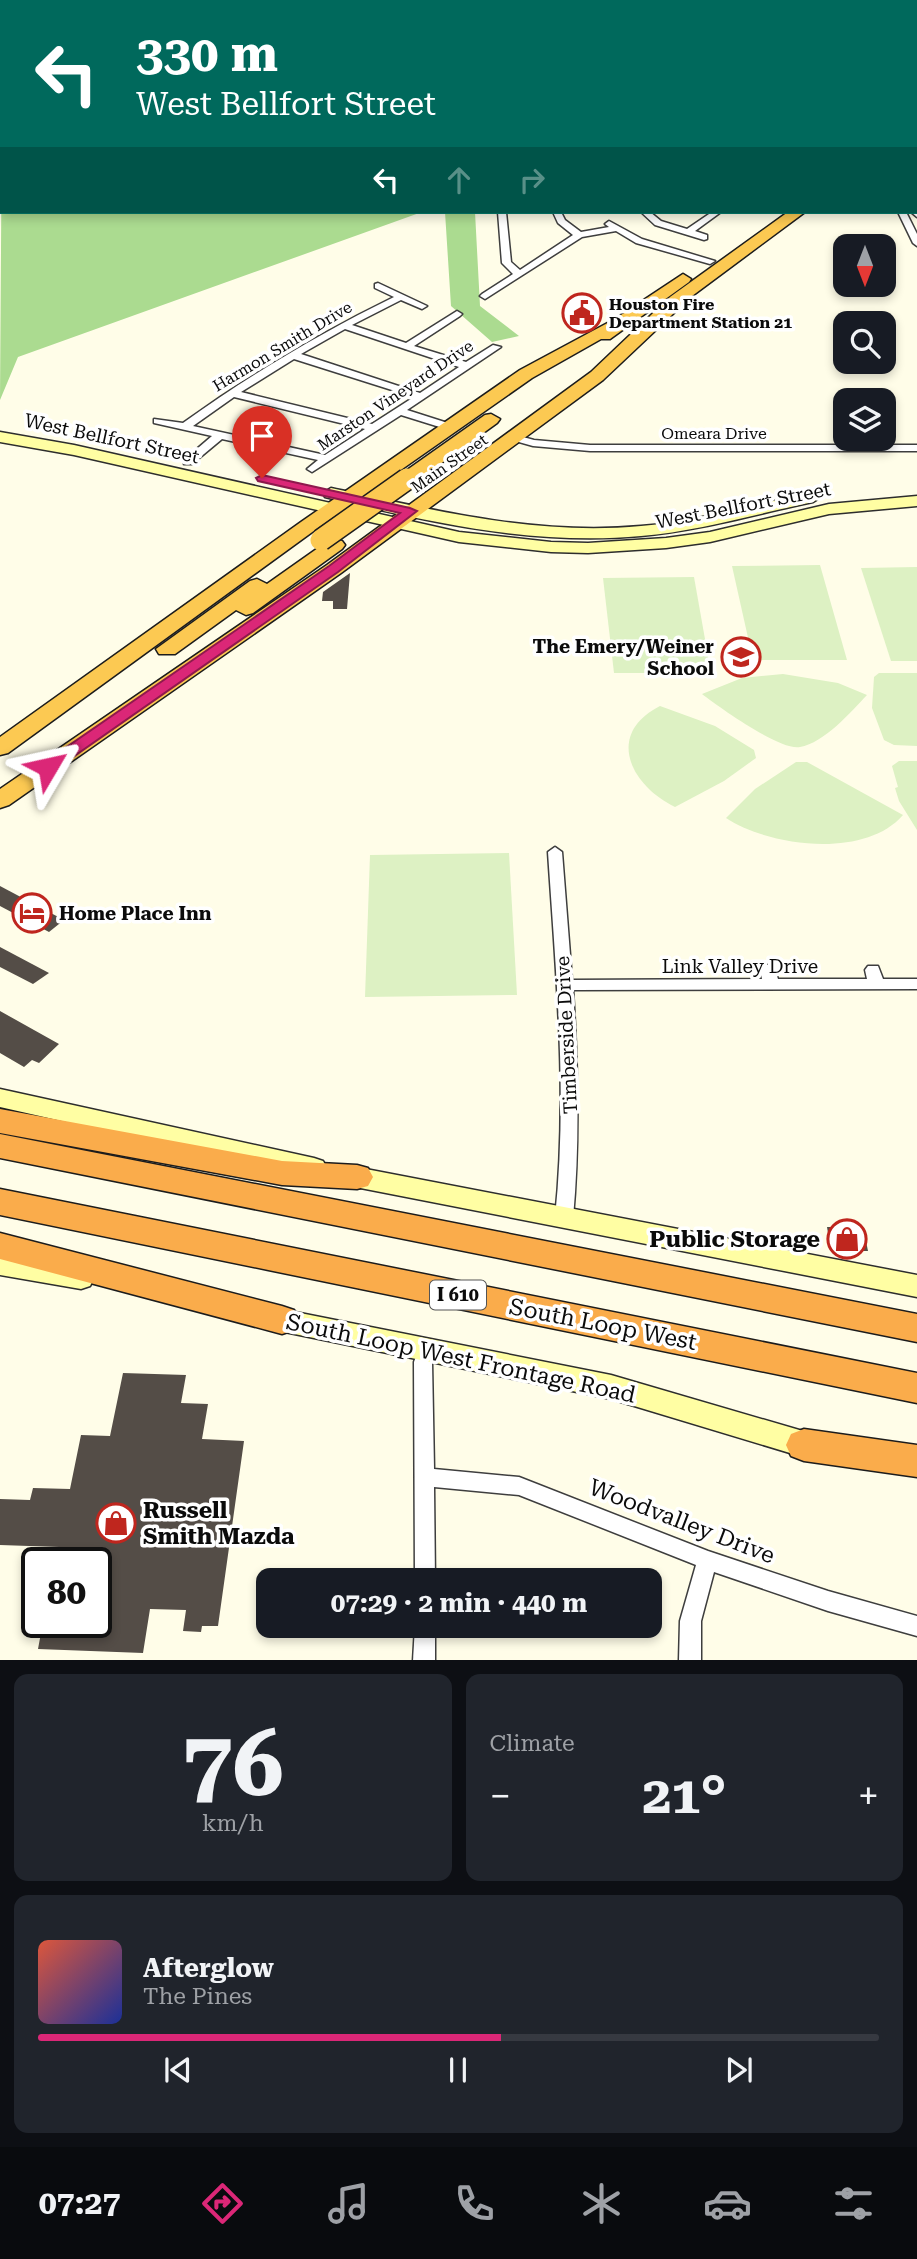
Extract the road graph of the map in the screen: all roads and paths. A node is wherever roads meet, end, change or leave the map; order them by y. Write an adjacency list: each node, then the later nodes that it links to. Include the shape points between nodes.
1 (502, 214): 13 (street, via 507,264)
2 (558, 214): 8 (street)
3 (647, 214): 9 (street, via 658,223)
4 (715, 214): 9 (street)
5 (775, 214): 12 (highway, Main Street)
6 (794, 214): 15 (highway, Main Street)
7 (903, 214): 11 (street)
8 (576, 233): 12 (street, via 610,225 649,244); 13 (street)
9 (687, 233): 10 (street)
10 (704, 237)
11 (917, 243)
12 (710, 261): 20 (highway, Main Street)
13 (518, 274): 16 (street)
14 (378, 286): 17 (street)
15 (689, 290): 37 (highway, via 597,376); 43 (highway, Main Street)
16 (485, 296)
17 (400, 297): 18 (street); 21 (street, Harmon Smith Drive)
18 (422, 306)
19 (457, 314): 22 (street)
20 (617, 324): 33 (highway, via 526,374); 43 (highway, Main Street)
21 (342, 325): 22 (street); 24 (street, Harmon Smith Drive)
22 (407, 346): 25 (street)
23 (496, 346): 25 (street, Marston Vineyard Drive)
24 (293, 355): 26 (street, Harmon Smith Drive); 27 (street)
25 (467, 366): 27 (street, Marston Vineyard Drive)
26 (231, 393): 31 (street, Harmon Smith Drive); 32 (street)
27 (421, 396): 28 (street, Marston Vineyard Drive)
28 (397, 412): 32 (street, Marston Vineyard Drive); 33 (street)
29 (158, 421): 31 (street)
30 (0, 424): 35 (main road, West Bellfort Street)
31 (185, 427): 34 (street)
32 (374, 428): 39 (street, Marston Vineyard Drive)
33 (448, 429): 42 (highway)
34 (220, 435): 39 (street); 40 (street)
35 (32, 436): 36 (main road, West Bellfort Street); 40 (main road, West Bellfort Street)
36 (0, 437)
37 (512, 437): 38 (street, Omeara Drive, via 590,448); 43 (highway)
38 (917, 448)
39 (327, 459): 41 (street, Marston Vineyard Drive)
40 (182, 468): 46 (main road, West Bellfort Street)
41 (312, 469)
42 (382, 475): 43 (highway, via 384,487 409,496); 46 (highway)
43 (420, 486): 48 (highway); 50 (highway, Main Street)
44 (917, 487): 47 (main road, West Bellfort Street, via 862,490)
45 (917, 501): 49 (main road, West Bellfort Street, via 859,505)
46 (341, 503): 48 (main road, West Bellfort Street); 50 (highway)
47 (745, 512): 49 (main road); 51 (main road, West Bellfort Street)
48 (402, 517): 50 (highway); 51 (main road, West Bellfort Street, via 504,544)
49 (758, 525): 51 (main road, West Bellfort Street, via 666,543)
50 (330, 540): 52 (highway); 53 (highway, Main Street); 54 (highway, Main Street); 55 (highway)
51 (588, 541)
52 (0, 748)
53 (0, 763)
54 (0, 789)
55 (0, 800)
56 (555, 852): 58 (street, Timberside Drive)
57 (917, 984): 58 (street, Link Valley Drive, via 875,977 769,977)
58 (564, 985): 64 (street, Timberside Drive, via 570,1115)
59 (0, 1098): 62 (main road)
60 (0, 1121): 62 (highway, via 282,1174)
61 (0, 1146): 69 (highway)
62 (357, 1177): 64 (main road)
63 (0, 1202): 71 (highway, South Loop West / I 610)
64 (564, 1218): 67 (main road)
65 (0, 1246): 68 (highway)
66 (0, 1264): 68 (main road, South Loop West Frontage Road)
67 (917, 1286)
68 (282, 1320): 70 (main road, South Loop West Frontage Road)
69 (917, 1328)
70 (427, 1351): 72 (main road, South Loop West Frontage Road, via 611,1387); 75 (street)
71 (917, 1388)
72 (804, 1445): 73 (highway); 74 (main road, South Loop West Frontage Road)
73 (917, 1461)
74 (917, 1474)
75 (426, 1477): 76 (street, Woodvalley Drive, via 519,1486); 77 (street)
76 (708, 1560): 78 (street, Woodvalley Drive); 81 (street, via 692,1605 687,1636)
77 (425, 1568)
78 (917, 1626)
79 (425, 1638): 80 (street)
80 (425, 1660)
81 (690, 1660)

